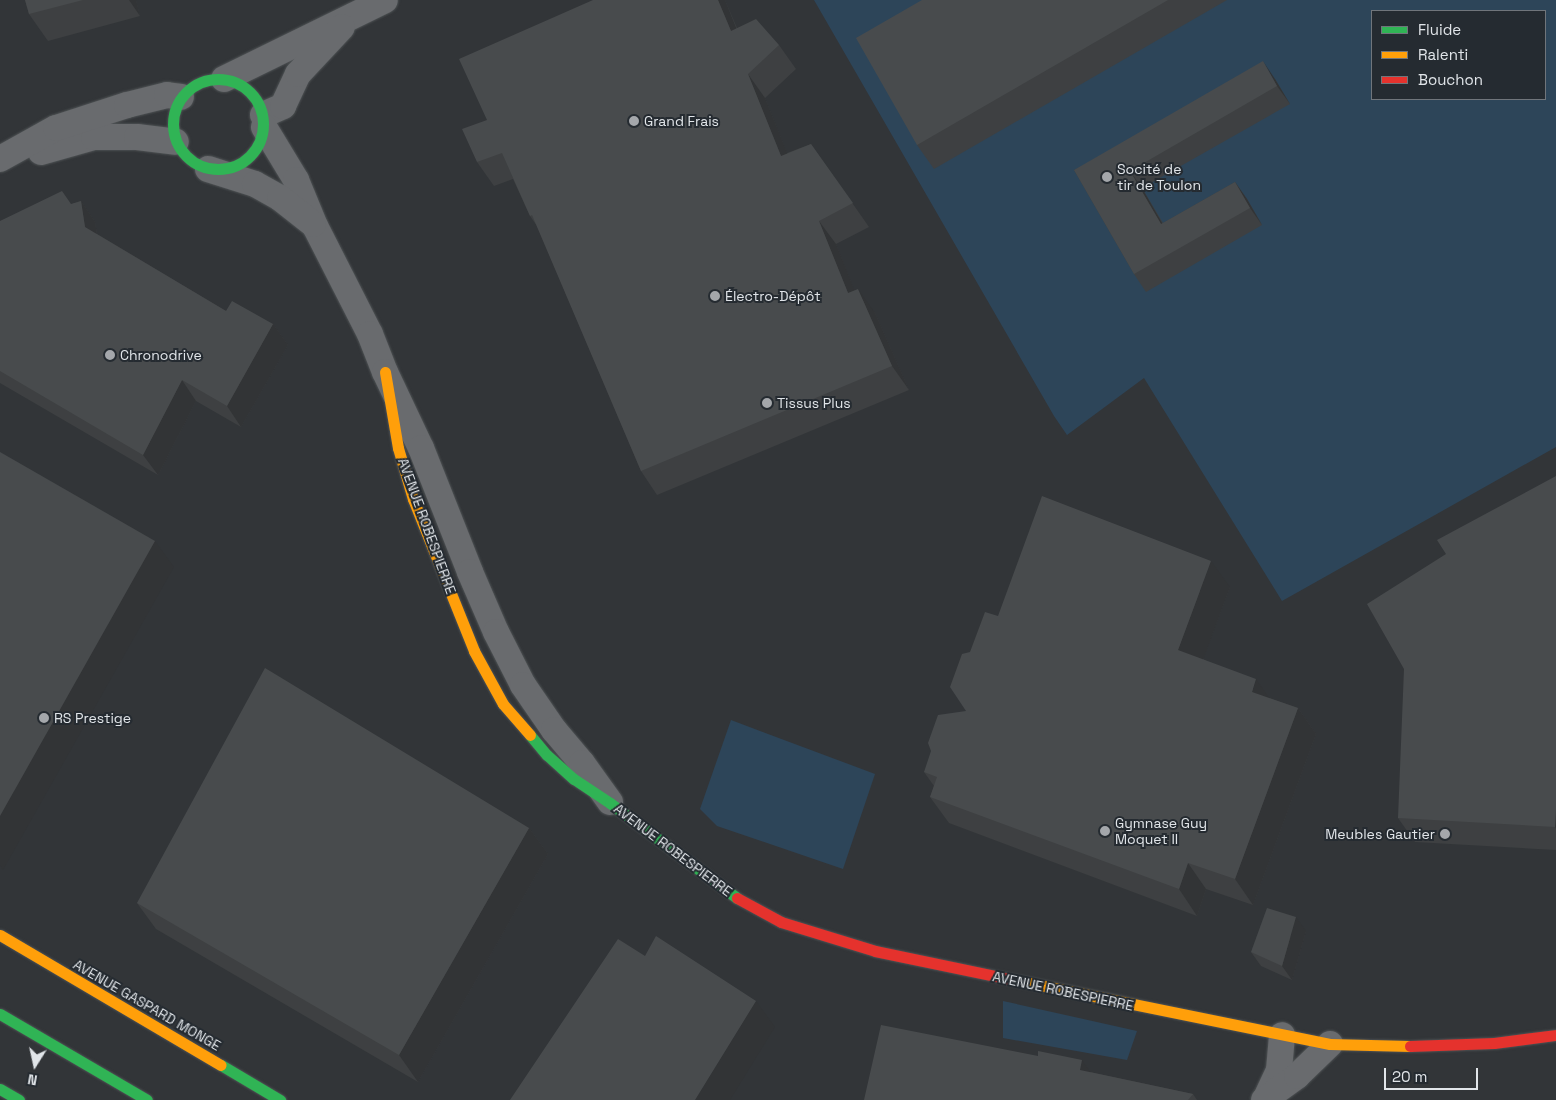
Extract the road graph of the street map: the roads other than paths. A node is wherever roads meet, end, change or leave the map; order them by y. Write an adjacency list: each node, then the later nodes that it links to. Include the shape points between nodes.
1 (385, 0): 2 (street)
2 (352, 16): 3 (street); 5 (street, via 298,74 283,106)
3 (224, 78): 4 (street, via 200,82); 5 (street, via 253,95)
4 (181, 97): 6 (street, via 173,114); 7 (street, via 167,95 56,128)
5 (263, 121): 9 (street, via 256,149 239,165); 10 (street, AVENUE ROBESPIERRE, via 296,180)
6 (176, 142): 8 (street, via 137,136 94,138 61,145); 9 (street, via 195,164)
7 (0, 159)
8 (0, 166)
9 (208, 169): 10 (street, AVENUE ROBESPIERRE, via 255,184 280,198)
10 (315, 226): 11 (street, AVENUE ROBESPIERRE, via 370,334 421,448 496,632 523,685)
11 (610, 803): 14 (street, AVENUE ROBESPIERRE, via 738,899 781,922 884,953)
12 (0, 936): 21 (street, AVENUE GASPARD MONGE)
13 (0, 1014): 20 (street)
14 (1282, 1035): 16 (street, AVENUE ROBESPIERRE); 18 (street, via 1279,1070)
15 (1556, 1035): 16 (street, AVENUE ROBESPIERRE, via 1494,1043 1428,1046)
16 (1330, 1044): 18 (street, via 1297,1076)
17 (0, 1089): 19 (street)
18 (1265, 1099)
19 (19, 1100)
20 (147, 1100)
21 (280, 1100)

